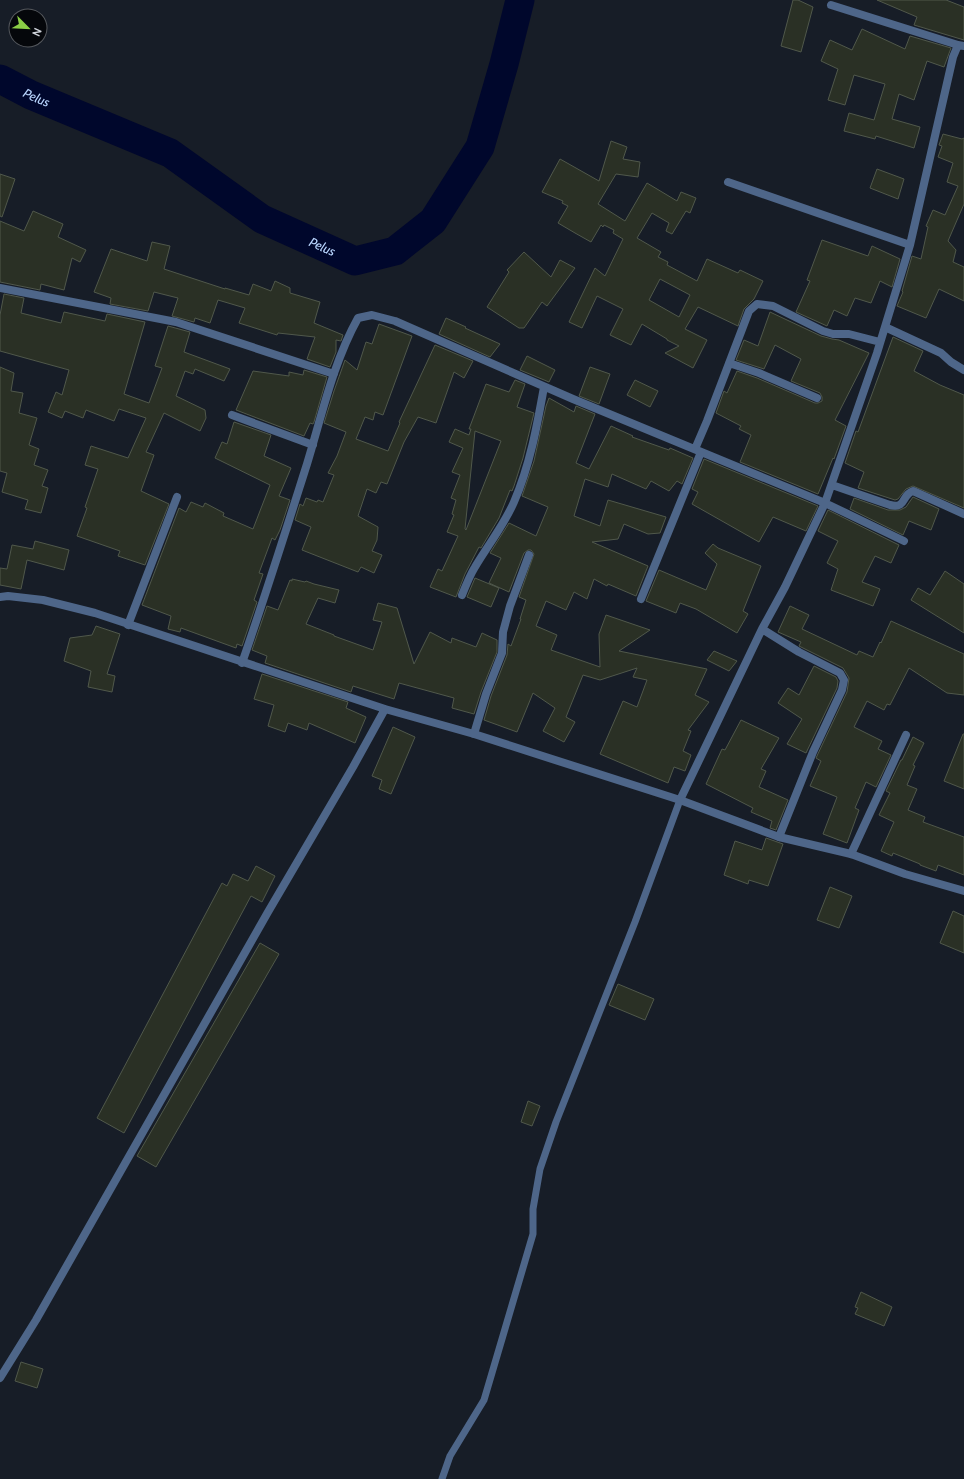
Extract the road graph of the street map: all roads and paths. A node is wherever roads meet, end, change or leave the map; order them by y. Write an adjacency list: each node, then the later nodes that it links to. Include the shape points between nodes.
1 (831, 5): 2 (street)
2 (961, 45): 4 (street, via 953,57)
3 (728, 182): 4 (street)
4 (910, 245): 6 (street)
5 (0, 288): 10 (street, via 176,322)
6 (885, 327): 7 (street); 9 (street, via 941,353)
7 (880, 342): 8 (street, via 849,334 822,331 773,306 757,304 750,311); 16 (street)
8 (729, 363): 12 (street); 15 (street)
9 (964, 370)
10 (334, 374): 11 (street, via 358,318 372,315 395,321); 14 (street)
11 (544, 387): 15 (street); 22 (street, via 532,449 514,503)
12 (817, 398)
13 (232, 415): 14 (street)
14 (313, 445): 27 (street)
15 (698, 451): 18 (street); 24 (street)
16 (832, 485): 18 (street); 19 (street, via 897,506 913,491)
17 (178, 497): 25 (street)
18 (825, 503): 20 (street); 26 (street)
19 (964, 514)
20 (904, 541)
21 (529, 555): 29 (street, via 510,606 503,632 502,653)
22 (462, 595)
23 (0, 597): 25 (street, via 43,600)
24 (641, 599)
25 (128, 625): 27 (street)
26 (762, 629): 31 (street); 32 (street, via 840,673 844,680)
27 (242, 663): 28 (street)
28 (385, 709): 29 (street); 35 (street, via 36,1320)
29 (474, 734): 31 (street)
30 (906, 735): 33 (street)
31 (680, 800): 32 (street); 36 (lane, via 540,1169 533,1209 533,1234 484,1400 450,1456)
32 (779, 837): 33 (street)
33 (850, 854): 34 (street, via 905,874)
34 (964, 891)
35 (0, 1378)
36 (442, 1479)

